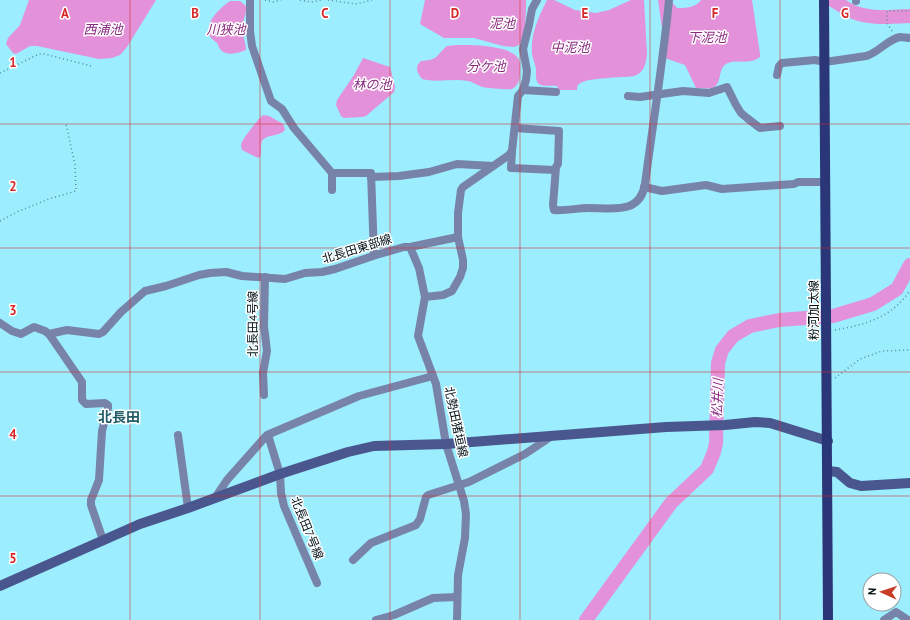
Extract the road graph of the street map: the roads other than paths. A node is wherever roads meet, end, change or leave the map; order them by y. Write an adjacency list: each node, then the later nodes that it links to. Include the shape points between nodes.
1 (250, 0): 17 (street, via 252,46 271,101 282,109 294,128)
2 (537, 0): 8 (street, via 532,9 523,49 526,80)
3 (669, 0): 10 (street, via 663,60)
4 (824, 0): 6 (main road, 粉河加太線)
5 (910, 38): 6 (street, via 900,37 872,54)
6 (825, 62): 7 (street, via 815,60 782,63); 19 (main road, 粉河加太線)
7 (777, 74)
8 (523, 90): 9 (street); 13 (street, via 518,96)
9 (556, 92)
10 (656, 94): 11 (street); 12 (street, via 683,91 709,93 727,87 741,112 760,128); 20 (street)
11 (628, 96)
12 (780, 126)
13 (515, 128): 14 (street); 16 (street, via 559,131 558,164)
14 (512, 151): 15 (street); 16 (street, via 511,168)
15 (493, 166): 18 (street, via 457,164 429,172); 22 (street, via 460,190)
16 (555, 170): 20 (street, via 552,205 554,210 626,207 639,199)
17 (332, 173): 18 (street, via 371,173); 21 (street)
18 (371, 177): 24 (street)
19 (826, 182): 20 (street, via 722,189 706,185 662,191); 34 (main road, 粉河加太線)
20 (644, 188)
21 (332, 190)
22 (458, 237): 23 (street); 26 (street, via 463,268 457,284 443,295)
23 (410, 247): 24 (street, 北長田東部線); 26 (street, 北長田東部線, via 419,268)
24 (374, 255): 25 (street, 北長田東部線, via 322,272 305,273 285,279)
25 (265, 277): 28 (street, 北長田東部線, via 226,272 199,275 145,291 99,334 67,330); 30 (street, 北長田4号線, via 264,326 267,351 263,373)
26 (425, 297): 29 (street, 北勢田猪垣線, via 418,336)
27 (0, 323): 28 (street, 北長田東部線, via 16,333 22,334 34,327)
28 (49, 334): 42 (street, via 82,382 83,403 108,405 102,431 99,480 91,500)
29 (432, 376): 32 (street, via 359,396); 35 (street, 北勢田猪垣線, via 436,384)
30 (264, 395)
31 (178, 435): 41 (street)
32 (268, 435): 37 (street, 北長田7号線); 40 (street, via 227,480)
33 (552, 436): 34 (street, via 755,422 770,423); 35 (street); 39 (street, via 525,454)
34 (828, 441): 36 (main road, 粉河加太線)
35 (446, 444): 37 (street, via 374,446); 39 (street, 北勢田猪垣線)
36 (828, 471): 38 (street, via 836,472 850,483 862,486); 49 (main road, 粉河加太線)
37 (280, 474): 40 (street); 44 (street, 北長田7号線, via 284,506)
38 (910, 483)
39 (459, 486): 43 (street, via 428,495 416,525 372,544); 46 (street, 北勢田猪垣線, via 464,501 466,528)
40 (215, 498): 41 (street)
41 (188, 508): 42 (street, via 140,524)
42 (104, 540): 45 (street)
43 (353, 560)
44 (317, 583)
45 (0, 586)
46 (457, 597): 47 (street, via 433,598); 48 (street, 北勢田猪垣線)
47 (376, 620)
48 (457, 620)
49 (828, 620)
50 (884, 620): 51 (street, via 896,612)
51 (908, 620)

